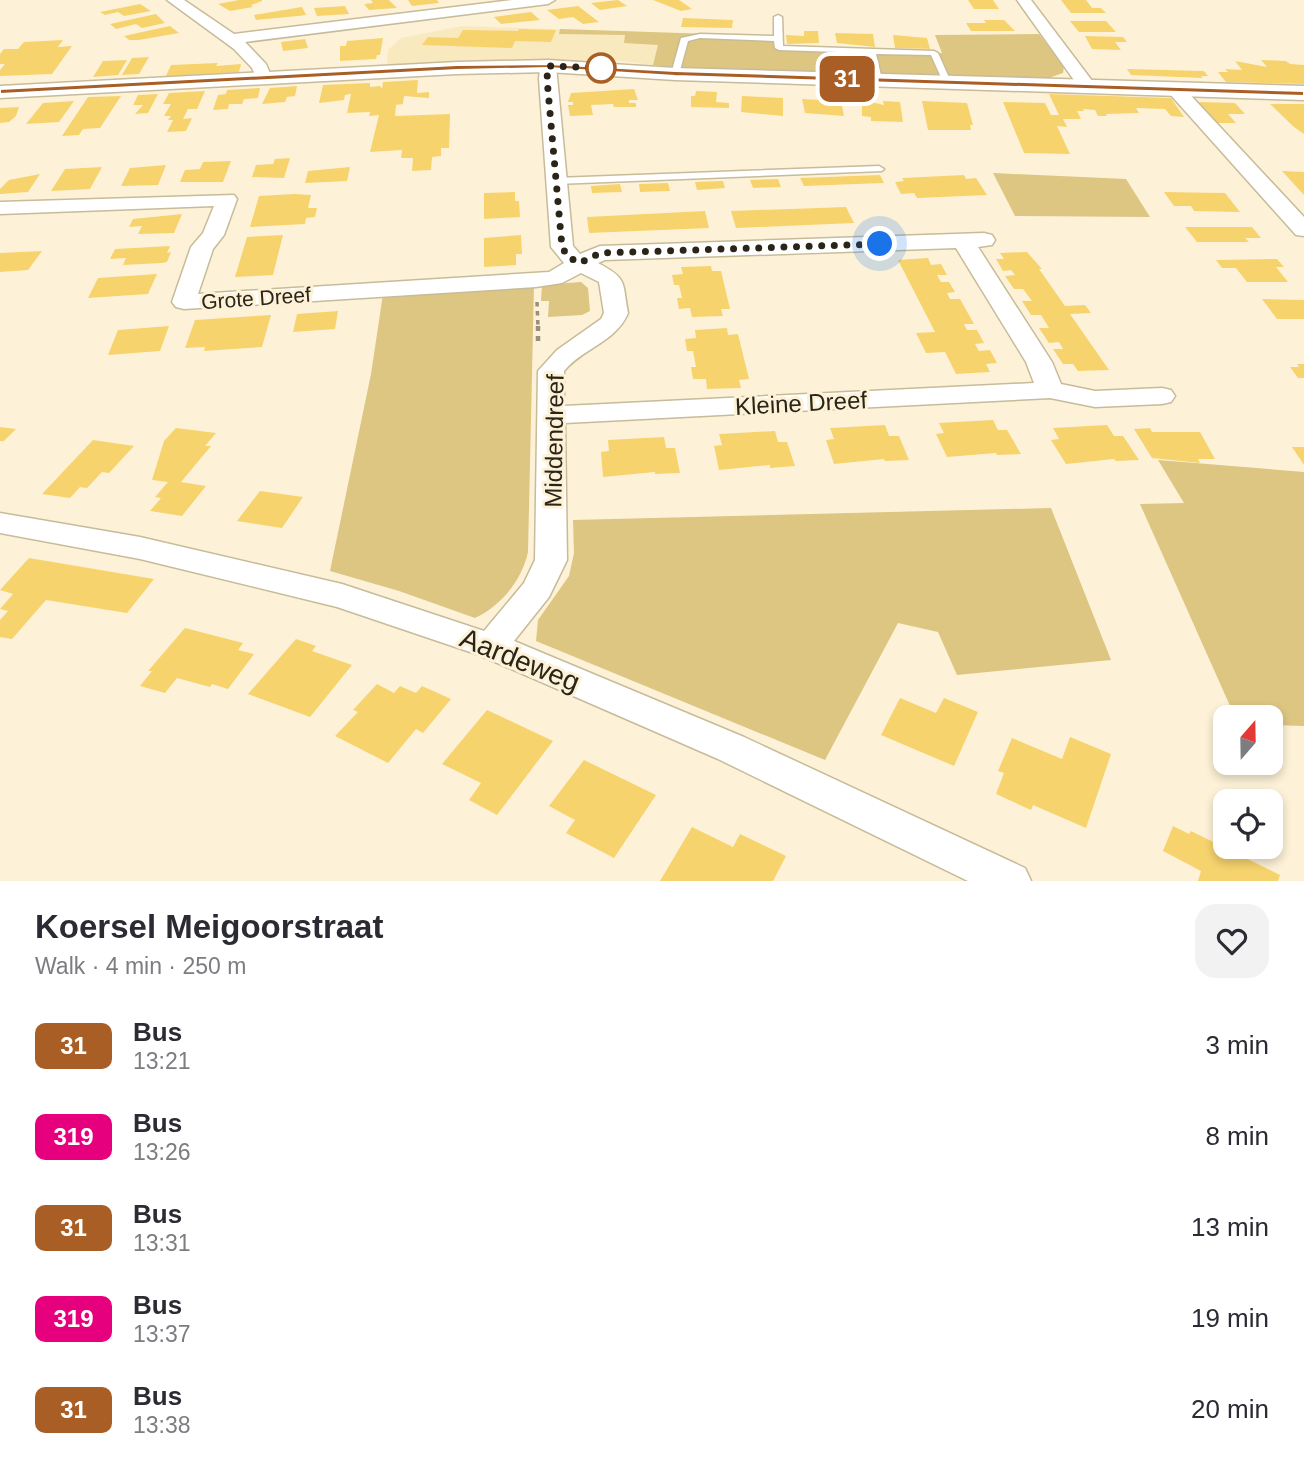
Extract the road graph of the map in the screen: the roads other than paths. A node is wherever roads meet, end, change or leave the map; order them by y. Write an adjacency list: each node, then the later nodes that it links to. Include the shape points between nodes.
1 (174, 0): 5 (street)
2 (548, 0): 5 (street)
3 (1024, 0): 13 (street)
4 (778, 17): 6 (lane)
5 (230, 39): 10 (street, via 263,69)
6 (778, 39): 7 (lane, via 779,48); 9 (lane, via 700,36 684,40)
7 (871, 51): 11 (lane); 12 (lane, via 934,52)
8 (548, 66): 9 (street); 10 (street); 18 (street, Middendreef)
9 (675, 74): 11 (street)
10 (264, 78): 15 (street)
11 (878, 80): 12 (street)
12 (947, 82): 13 (street)
13 (1087, 86): 14 (street)
14 (1175, 89): 16 (street); 20 (street)
15 (0, 92)
16 (1304, 93)
17 (879, 169): 18 (lane)
18 (556, 181): 21 (street, Middendreef, via 562,247)
19 (0, 208): 21 (street, Grote Dreef, via 227,199 214,235 202,247 184,302 537,280 554,278)
20 (1304, 230)
21 (580, 263): 22 (street, via 600,253 974,240); 24 (street, Middendreef, via 611,279 616,317 560,358 551,371)
22 (1050, 390): 23 (street, Kleine Dreef, via 1095,399); 24 (street, Kleine Dreef)
23 (1162, 396)
24 (552, 415): 26 (street, Middendreef, via 551,560 537,589)
25 (0, 523): 26 (street, Aardeweg, via 140,548 342,596)
26 (491, 646): 27 (street, Aardeweg, via 731,748)
27 (1010, 881)

